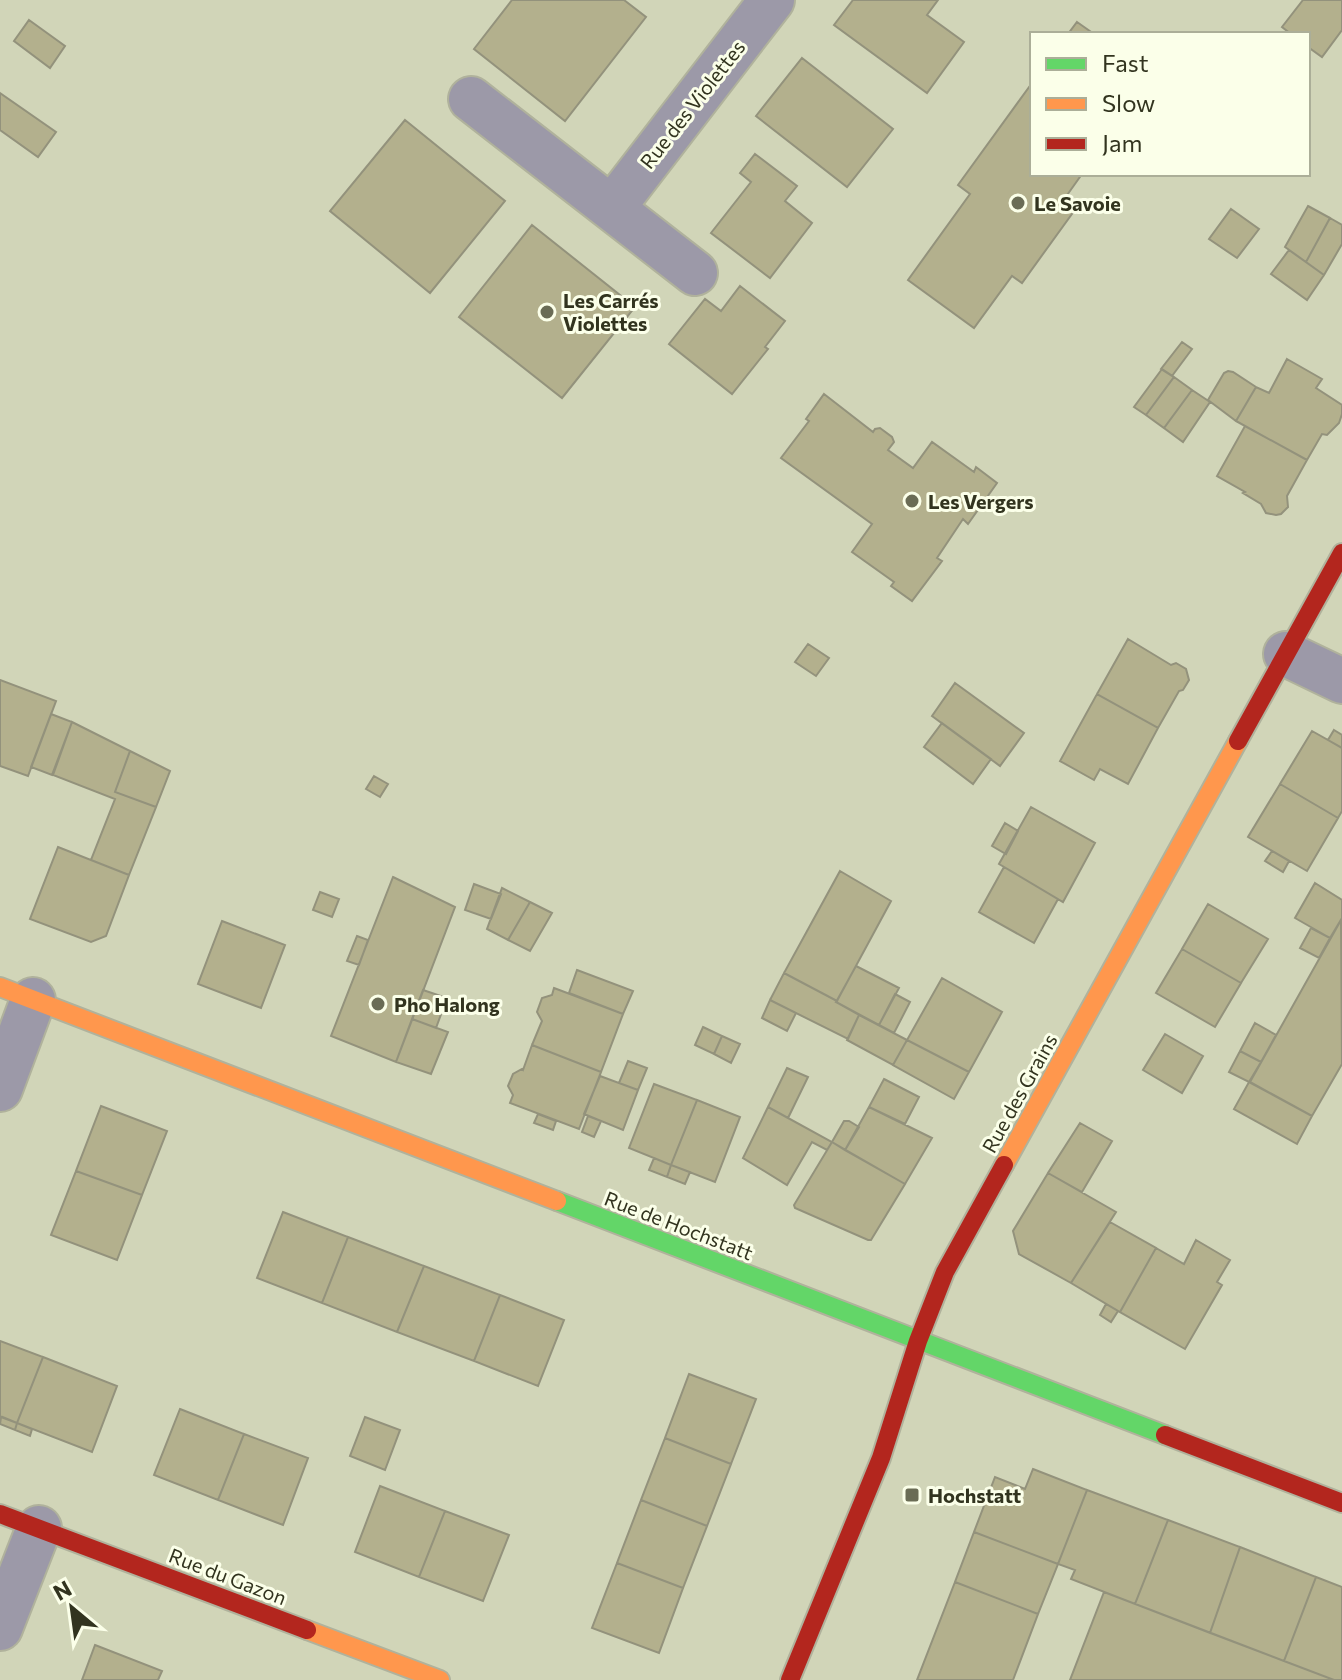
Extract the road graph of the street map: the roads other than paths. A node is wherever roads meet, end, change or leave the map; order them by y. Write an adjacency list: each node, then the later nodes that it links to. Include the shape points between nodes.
1 (772, 0): 3 (street, Rue des Violettes)
2 (471, 99): 3 (street)
3 (612, 208): 4 (street)
4 (695, 273)
5 (1342, 553): 6 (street, Rue des Grains)
6 (1286, 654): 7 (street); 10 (street, Rue des Grains, via 945,1272)
7 (1342, 681)
8 (17, 994): 9 (street); 10 (street, Rue de Hochstatt)
9 (0, 1089)
10 (918, 1341): 11 (street, Rue de Hochstatt); 15 (street, Rue des Grains, via 881,1458)
11 (1342, 1503)
12 (20, 1521): 13 (street); 14 (street, Rue du Gazon)
13 (0, 1628)
14 (440, 1680)
15 (790, 1680)

